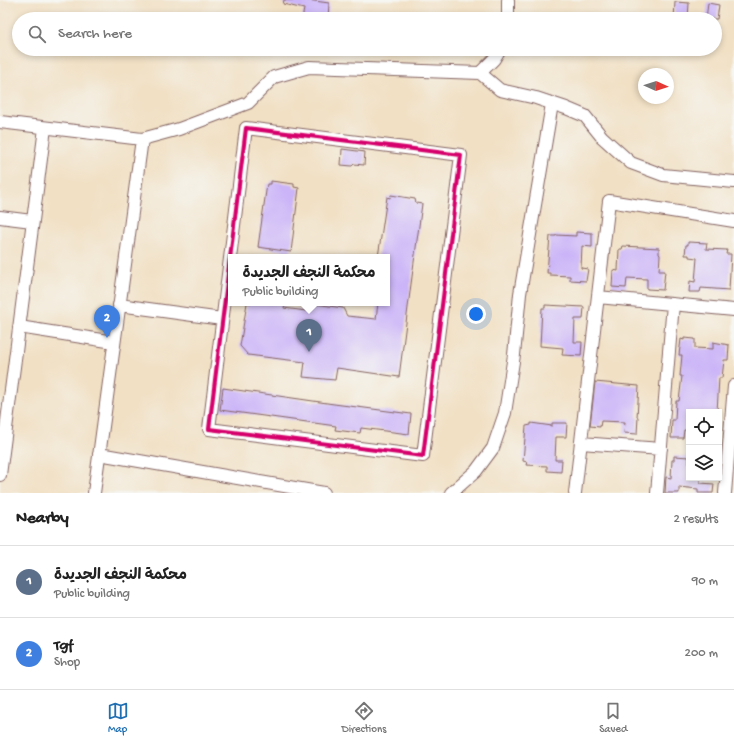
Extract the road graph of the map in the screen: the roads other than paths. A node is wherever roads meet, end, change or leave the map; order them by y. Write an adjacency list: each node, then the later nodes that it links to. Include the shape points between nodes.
1 (508, 0): 2 (street)
2 (508, 12)
3 (496, 56): 4 (street)
4 (480, 73): 5 (street, via 500,90); 8 (street, via 309,67 274,77 248,103 179,129)
5 (552, 104): 9 (street, via 585,116 631,163 663,175); 30 (street, via 520,294 505,413 493,448 476,470)
6 (0, 122): 7 (street)
7 (45, 128): 8 (street); 11 (street)
8 (142, 139): 17 (street)
9 (734, 182)
10 (0, 217): 11 (street)
11 (32, 221): 20 (street)
12 (734, 221): 15 (street, via 609,201)
13 (230, 254): 19 (street, via 246,128 461,155 423,456 209,429)
14 (228, 271): 19 (street)
15 (598, 297): 16 (street); 23 (street)
16 (672, 304): 18 (street); 24 (street)
17 (119, 305): 19 (street); 21 (street)
18 (734, 310)
19 (222, 319)
20 (19, 327): 21 (street); 26 (street)
21 (114, 342): 25 (street)
22 (734, 386): 33 (street)
23 (581, 444): 24 (street); 31 (street)
24 (661, 449): 32 (street)
25 (99, 454): 28 (street); 29 (street)
26 (1, 455): 27 (street)
27 (0, 475)
28 (94, 493)
29 (324, 493)
30 (451, 493)
31 (575, 493)
32 (657, 493)
33 (725, 493)

